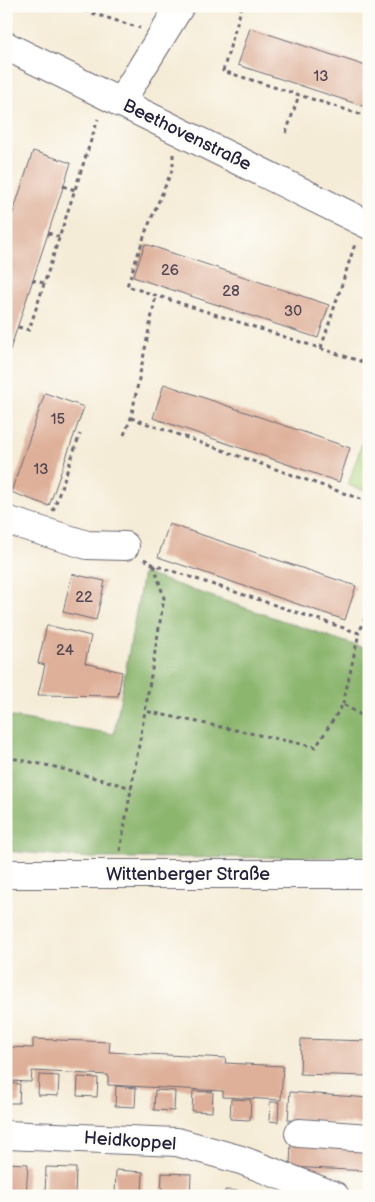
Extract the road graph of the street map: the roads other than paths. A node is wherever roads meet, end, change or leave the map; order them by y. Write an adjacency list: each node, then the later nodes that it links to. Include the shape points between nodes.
1 (180, 6): 3 (street)
2 (6, 46): 3 (street, Beethovenstraße)
3 (113, 99): 4 (street, Beethovenstraße)
4 (366, 223)
5 (6, 520): 6 (street, via 87,545)
6 (125, 546)
7 (6, 874): 8 (street, Wittenberger Straße)
8 (369, 874)
9 (299, 1133): 11 (street)
10 (6, 1135): 12 (street, Heidkoppel, via 176,1142 241,1160)
11 (369, 1138)
12 (335, 1196)

